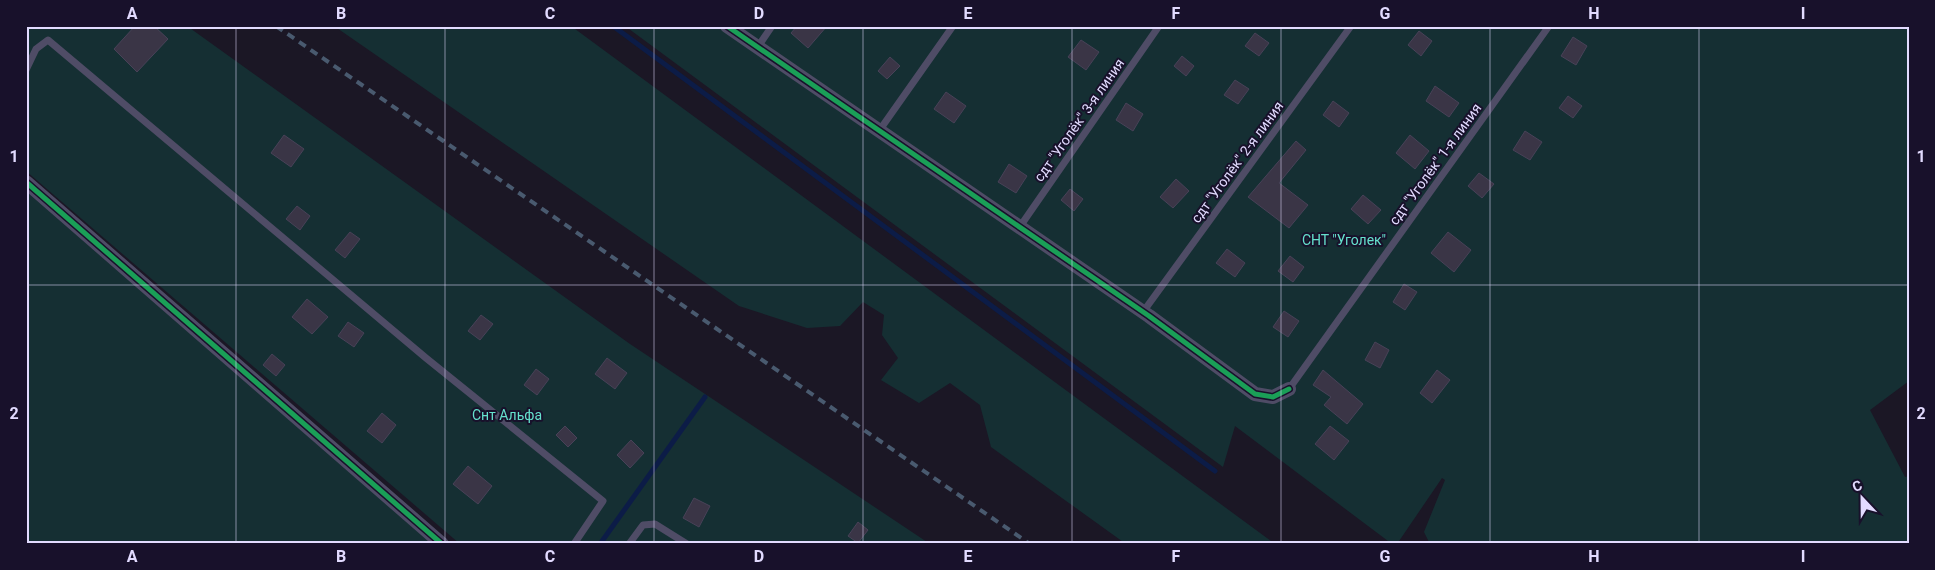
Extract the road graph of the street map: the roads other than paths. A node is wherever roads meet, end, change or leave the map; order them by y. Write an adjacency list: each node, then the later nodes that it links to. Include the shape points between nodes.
1 (727, 26): 7 (street)
2 (772, 26): 7 (lane)
3 (953, 26): 9 (lane)
4 (1159, 26): 11 (lane, сдт "Уголёк" 3-я линия)
5 (1351, 26): 12 (lane, сдт "Уголёк" 2-я линия)
6 (1549, 26): 13 (lane, сдт "Уголёк" 1-я линия)
7 (757, 48): 9 (street)
8 (26, 70): 15 (lane, via 36,49 48,40 426,358 602,501)
9 (878, 132): 11 (street)
10 (26, 182): 14 (street)
11 (1019, 228): 12 (street)
12 (1143, 312): 13 (street, via 1256,394 1273,397)
13 (1289, 389)
14 (442, 544)
15 (574, 544)
16 (629, 544): 17 (lane, via 644,525 655,524)
17 (687, 544)

